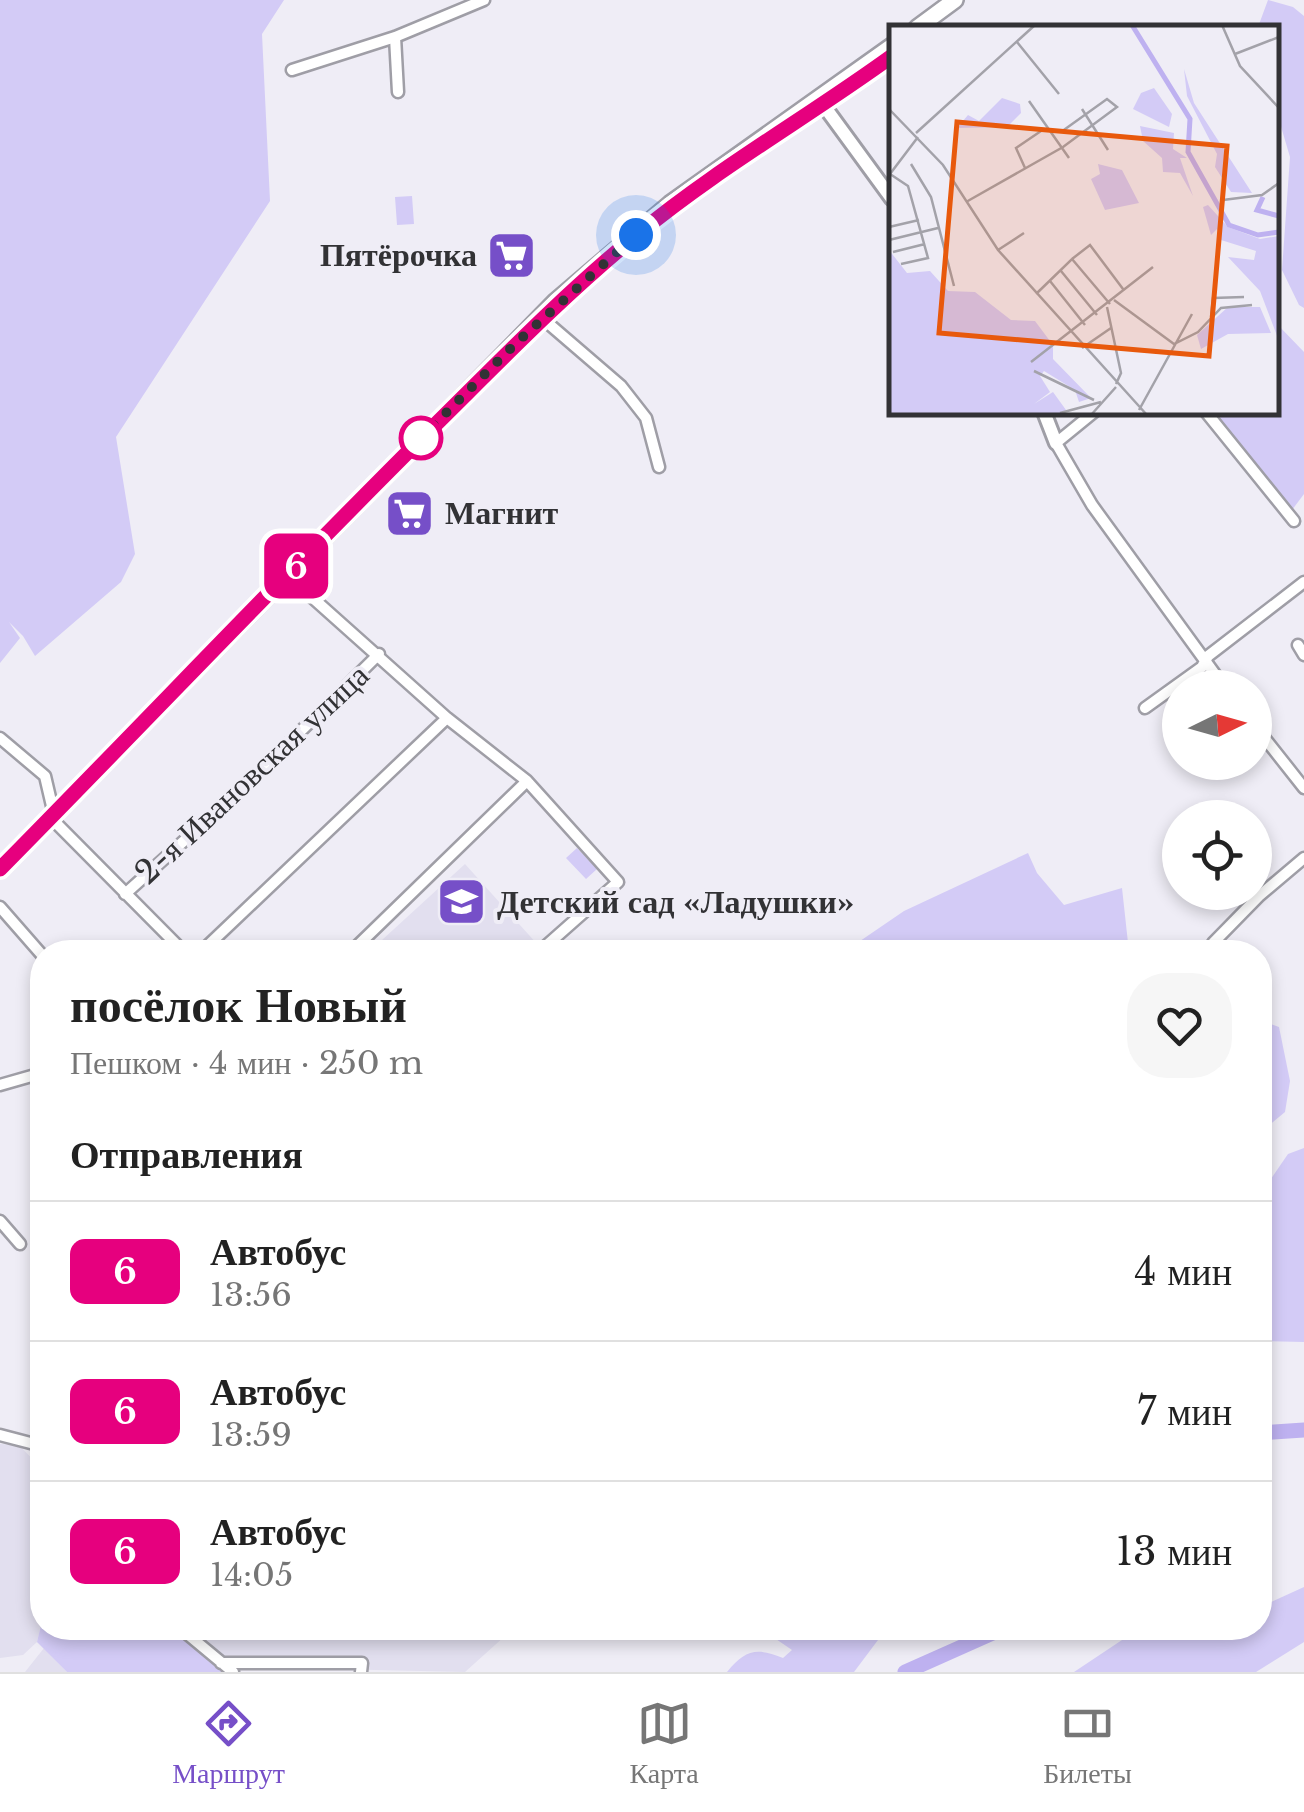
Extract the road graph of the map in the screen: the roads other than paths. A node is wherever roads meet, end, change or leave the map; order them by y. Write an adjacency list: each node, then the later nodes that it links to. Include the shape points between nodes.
1 (484, 0): 6 (street)
2 (956, 0): 4 (main road)
3 (968, 0): 5 (main road)
4 (921, 25)
5 (936, 25)
6 (395, 37): 9 (street); 10 (street)
7 (889, 48): 11 (main road)
8 (889, 58): 11 (main road)
9 (292, 70)
10 (398, 92)
11 (821, 102): 12 (street); 13 (main road, via 673,206); 14 (main road, via 633,233)
12 (889, 195)
13 (542, 318): 14 (main road); 19 (street, via 621,386 646,418)
14 (515, 344): 21 (main road)
15 (1045, 415): 18 (street)
16 (1090, 415): 18 (street)
17 (1208, 415): 20 (street)
18 (1056, 443): 24 (street, via 1092,505)
19 (658, 466)
20 (1294, 521)
21 (287, 575): 23 (street); 32 (main road)
22 (1304, 582): 24 (street)
23 (379, 654): 27 (street); 35 (street, 2-я Ивановская улица)
24 (1205, 662): 25 (street); 26 (street)
25 (1211, 670)
26 (1145, 708)
27 (447, 718): 30 (street); 38 (street)
28 (0, 738): 32 (street, via 45,776)
29 (1272, 748): 31 (street)
30 (527, 781): 39 (street); 40 (street, via 618,882)
31 (1304, 788)
32 (52, 816): 34 (main road); 35 (street)
33 (1304, 858): 41 (street)
34 (0, 869)
35 (125, 894): 37 (street)
36 (0, 908): 42 (street)
37 (172, 940)
38 (214, 940)
39 (362, 940)
40 (553, 940)
41 (1215, 940)
42 (30, 942)
43 (30, 1076): 44 (street)
44 (0, 1085)
45 (0, 1221): 46 (street)
46 (20, 1244)
47 (0, 1436): 48 (street)
48 (30, 1443)
49 (194, 1640): 50 (street)
50 (221, 1663): 51 (street); 52 (street)
51 (362, 1667)
52 (233, 1672)

